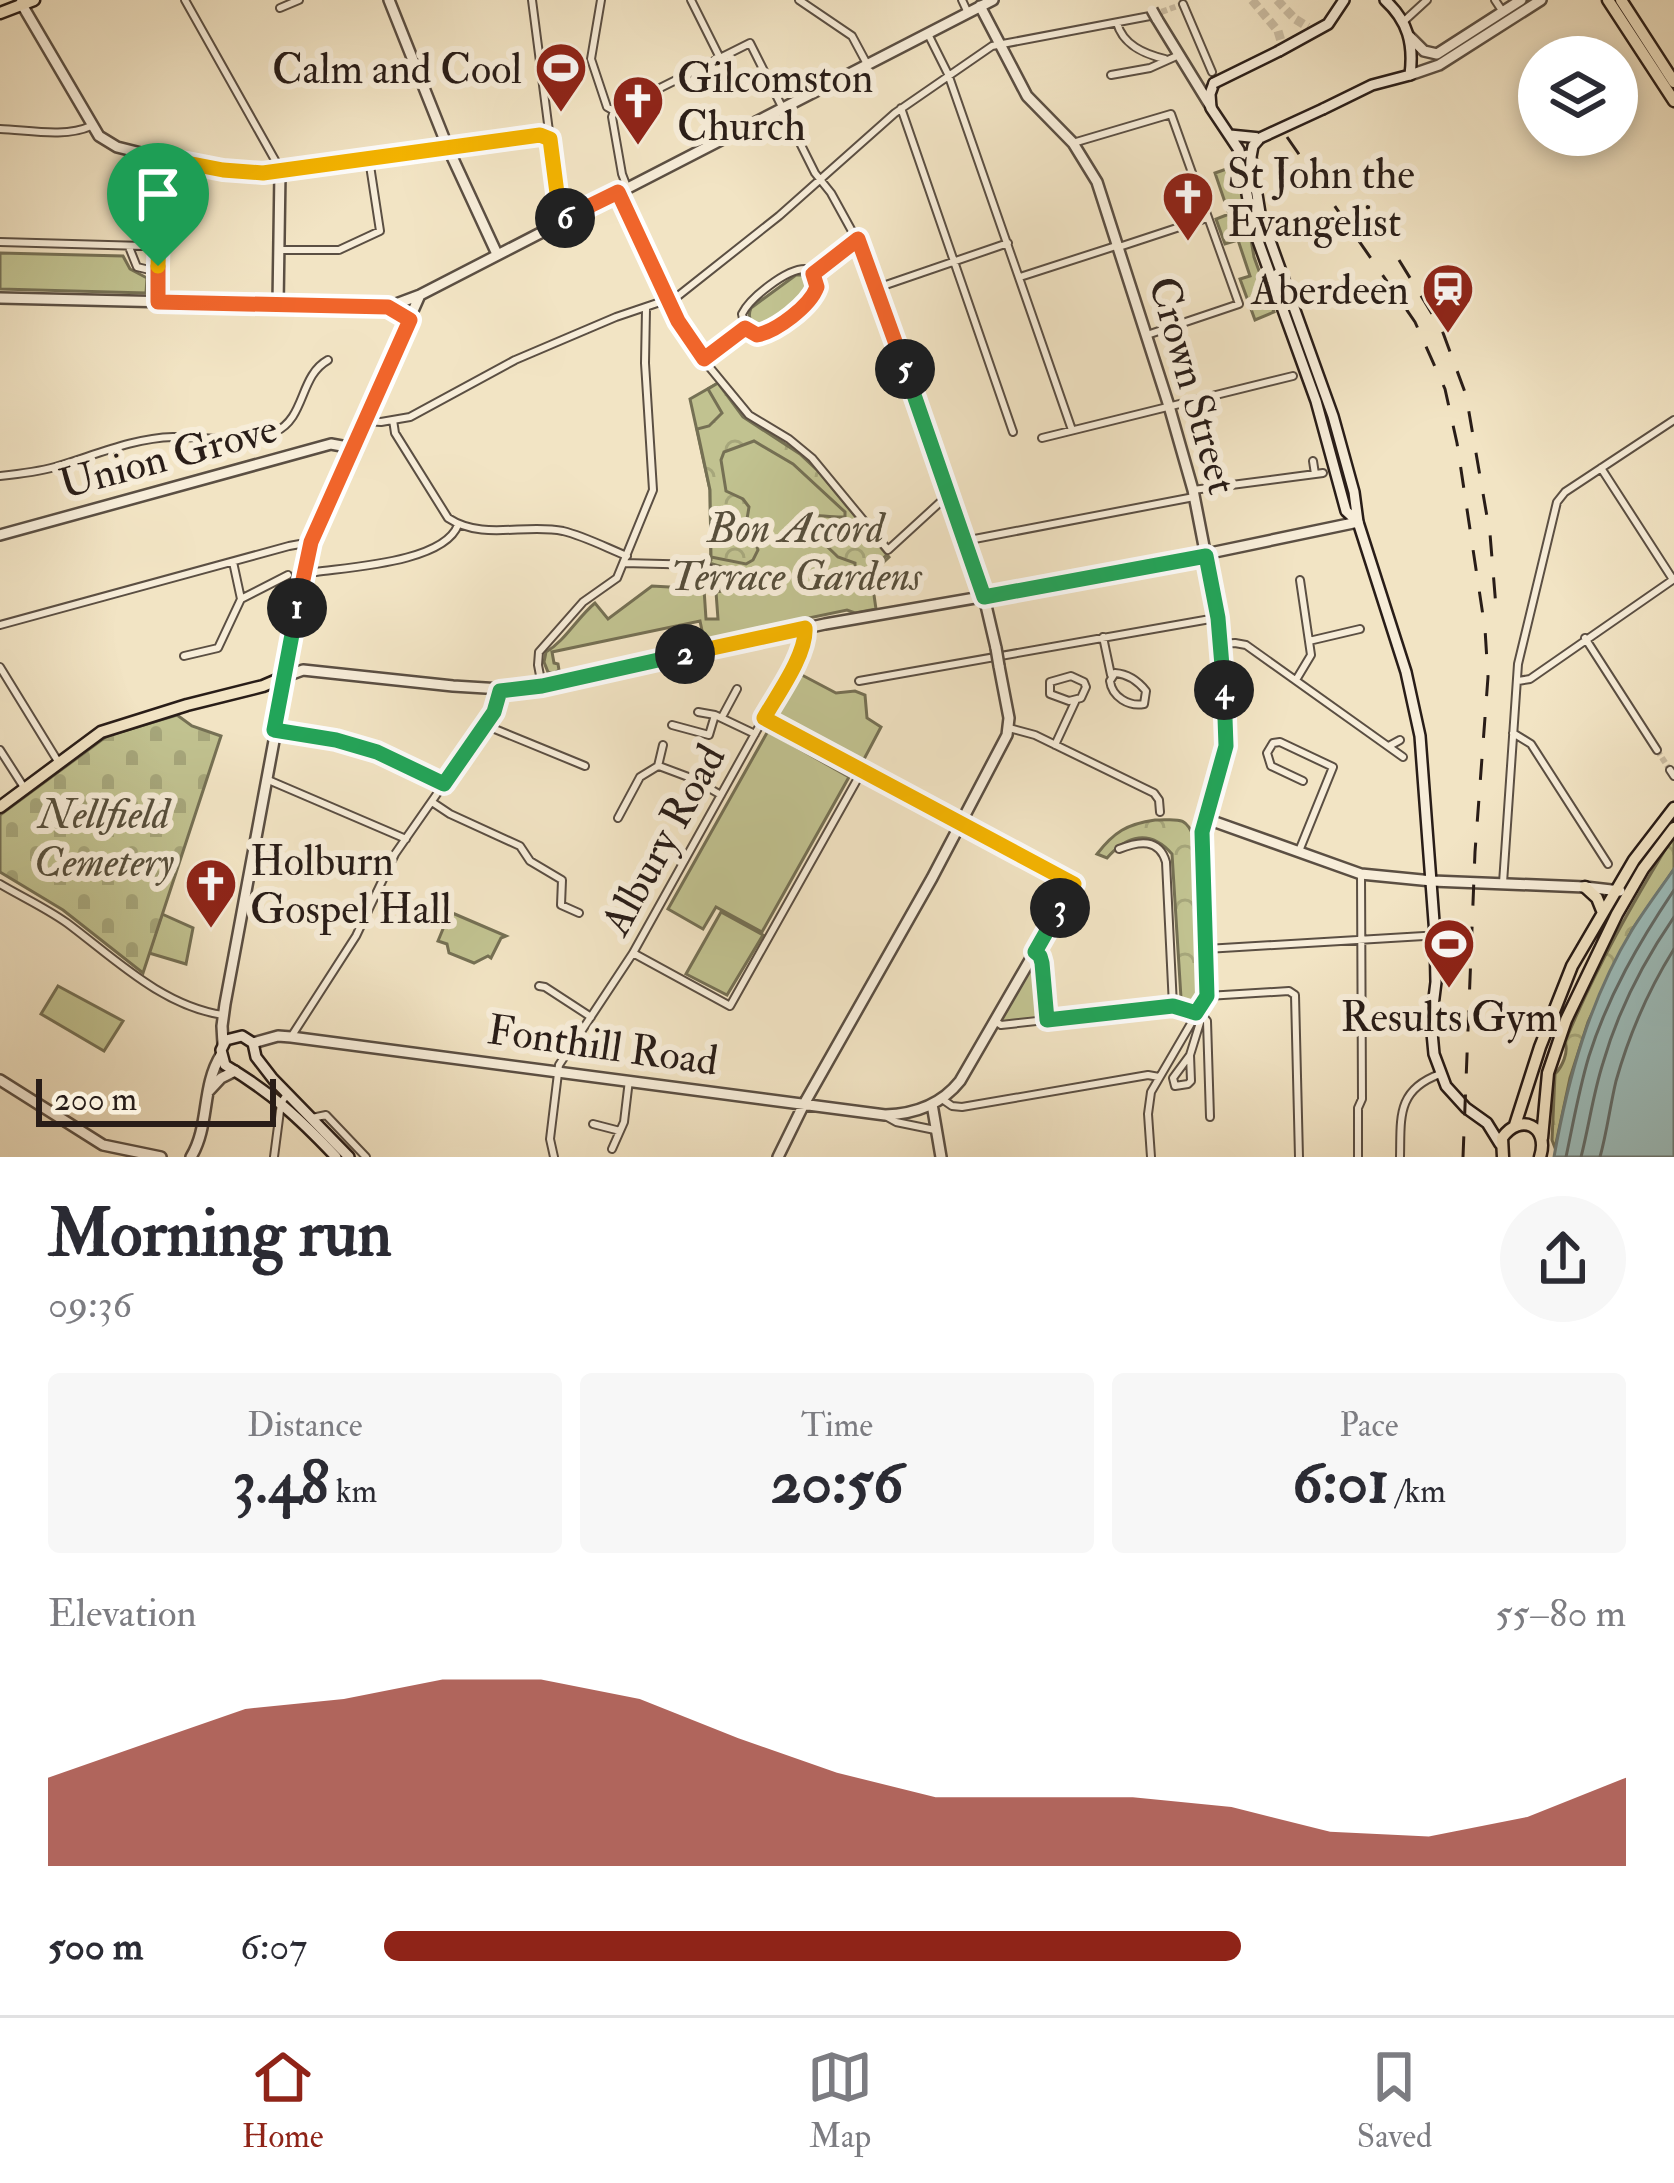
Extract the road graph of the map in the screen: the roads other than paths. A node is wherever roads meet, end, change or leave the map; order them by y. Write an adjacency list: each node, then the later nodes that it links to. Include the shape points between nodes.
1 (185, 0): 54 (street)
2 (299, 0): 21 (street)
3 (388, 0): 51 (street)
4 (532, 0): 47 (street)
5 (602, 0): 44 (street, via 592,62)
6 (691, 0): 31 (street)
7 (799, 0): 33 (street, via 852,36)
8 (962, 0): 25 (street)
9 (993, 0): 20 (street)
10 (1344, 0): 38 (street, bridge, via 1333,19)
11 (1385, 0): 26 (street)
12 (1495, 0): 23 (street)
13 (1521, 0): 23 (street)
14 (1541, 0): 37 (street)
15 (1608, 0): 40 (main road)
16 (1425, 1): 26 (street)
17 (1622, 1): 39 (main road)
18 (25, 2): 24 (main road); 45 (street)
19 (1183, 4): 38 (street)
20 (980, 7): 25 (street); 30 (street, Crown Street)
21 (280, 8)
22 (1151, 11): 27 (street); 32 (street)
23 (1503, 12): 29 (street, via 1433,55)
24 (0, 13)
25 (968, 13): 28 (street)
26 (1403, 22): 29 (street)
27 (1117, 23): 30 (street); 32 (street, via 1132,45)
28 (928, 34): 33 (street); 35 (street)
29 (1410, 38): 37 (street)
30 (1000, 45): 35 (street); 50 (street, Crown Street, via 1034,105)
31 (721, 58): 41 (street, via 750,43); 44 (street)
32 (1174, 58): 34 (street); 36 (street)
33 (867, 64): 41 (street)
34 (1188, 70): 38 (street, via 1196,79); 43 (street)
35 (948, 74): 42 (street); 61 (street)
36 (1111, 75)
37 (1410, 75): 49 (street, bridge)
38 (1213, 78): 43 (street)
39 (1674, 82)
40 (1674, 101)
41 (782, 108): 55 (street); 56 (street)
42 (901, 108): 55 (street); 67 (street)
43 (1211, 108): 48 (street)
44 (614, 111): 56 (street)
45 (91, 126): 46 (street); 52 (street, via 117,147)
46 (0, 129)
47 (546, 134): 51 (street); 58 (street)
48 (1230, 134): 49 (street); 99 (street, via 1263,260 1314,395 1346,511)
49 (1260, 138): 99 (street, via 1252,157 1260,213 1325,392)
50 (1072, 143): 57 (street, via 1172,114); 64 (street, Crown Street, via 1097,182)
51 (448, 148): 53 (street); 66 (street)
52 (161, 158): 54 (street); 68 (street)
53 (370, 159): 54 (street); 65 (street, via 380,231 339,250)
54 (280, 172): 65 (street)
55 (820, 180): 59 (street); 74 (street)
56 (623, 190): 58 (street); 74 (street)
57 (1208, 217): 64 (street); 81 (street, via 1239,304)
58 (566, 219): 66 (street)
59 (858, 239): 69 (street); 71 (street)
60 (0, 242): 62 (street)
61 (1008, 243): 67 (street); 70 (street)
62 (126, 245): 63 (street); 68 (street, via 137,267)
63 (144, 246)
64 (1119, 246): 70 (street); 81 (street, Crown Street)
65 (279, 250): 76 (street)
66 (497, 254): 72 (street)
67 (954, 261): 71 (street); 91 (street)
68 (158, 272): 75 (street)
69 (813, 274): 80 (street, via 793,269 748,303); 80 (street, via 809,301 769,332)
70 (1020, 277): 90 (street)
71 (877, 288): 98 (street)
72 (420, 295): 77 (street); 79 (street)
73 (0, 298): 75 (street)
74 (669, 300): 78 (street); 82 (street)
75 (158, 302): 76 (street)
76 (278, 304): 77 (street)
77 (388, 307): 79 (street)
78 (646, 309): 87 (street, via 514,360); 105 (street, via 654,480)
79 (410, 320): 86 (street)
80 (745, 328): 82 (street)
81 (1147, 335): 85 (street, Crown Street)
82 (704, 359): 98 (street, via 749,416 812,458 889,550)
83 (328, 360): 96 (street, via 314,370 296,412 270,434 160,437)
84 (1292, 376): 85 (street)
85 (1169, 406): 90 (street); 97 (street, Crown Street)
86 (371, 408): 87 (street); 89 (street)
87 (393, 420): 89 (street); 100 (street)
88 (1674, 420): 95 (street)
89 (365, 421): 93 (street)
90 (1072, 430): 92 (street)
91 (1013, 432)
92 (1042, 438)
93 (353, 448): 101 (street, Union Grove, via 331,444); 103 (street)
94 (1313, 461): 97 (street, via 1319,474)
95 (1601, 468): 111 (street); 128 (street, via 1557,502)
96 (0, 476)
97 (1193, 494): 102 (street); 104 (street, Crown Street)
98 (949, 495): 102 (street)
99 (1358, 522): 104 (street); 171 (street, via 1420,736)
100 (458, 525): 105 (street, via 564,531); 107 (street, via 452,538 407,558)
101 (0, 535)
102 (964, 541): 112 (street)
103 (311, 542): 106 (street); 125 (street)
104 (1206, 556): 112 (street); 114 (street, Crown Street)
105 (625, 560): 108 (street); 129 (street, via 541,648)
106 (232, 562): 113 (street); 115 (street)
107 (316, 572)
108 (716, 572)
109 (288, 575): 113 (street)
110 (1300, 580): 120 (street)
111 (1674, 580): 119 (street)
112 (984, 597): 116 (street); 138 (street, bridge)
113 (241, 599): 122 (street, via 218,648)
114 (1218, 618): 118 (street); 121 (street, Crown Street)
115 (0, 625)
116 (805, 628): 129 (street); 135 (street, Albury Road)
117 (1360, 629): 120 (street)
118 (1103, 638): 124 (street); 127 (street)
119 (1585, 638): 128 (street); 147 (street)
120 (1309, 641): 126 (street)
121 (1221, 644): 126 (street, via 1246,645); 163 (street, Crown Street, via 1226,746)
122 (184, 656)
123 (0, 667): 149 (street)
124 (1111, 676): 124 (street, via 1142,686 1144,704 1116,695)
125 (284, 677): 131 (street, via 303,670); 139 (street); 149 (main road, via 101,732)
126 (1296, 680): 145 (street)
127 (860, 681)
128 (1518, 681): 140 (street)
129 (542, 686): 131 (street)
130 (737, 688): 134 (street)
131 (500, 691): 136 (street)
132 (1075, 701): 132 (street, via 1055,698 1050,682 1081,679 1086,687); 144 (street)
133 (698, 712): 134 (street)
134 (718, 716): 137 (street, via 710,735); 141 (street)
135 (764, 718): 141 (street, Albury Road); 152 (street)
136 (485, 725): 150 (street); 155 (street)
137 (672, 725)
138 (1009, 728): 144 (street); 164 (street)
139 (274, 730): 153 (street); 155 (street, via 377,752)
140 (1513, 733): 169 (street, via 1531,744); 172 (street)
141 (755, 734): 157 (street, Albury Road)
142 (1400, 740): 145 (street)
143 (663, 745): 151 (street)
144 (1055, 745): 161 (street, via 1154,793)
145 (1389, 746): 148 (street)
146 (0, 750): 156 (street)
147 (1658, 750)
148 (1402, 757)
149 (59, 764): 156 (main road)
150 (585, 766)
151 (658, 766): 157 (street); 162 (street, via 640,778)
152 (862, 771): 164 (street); 183 (street, via 730,1006)
153 (266, 779): 166 (street); 188 (street)
154 (1303, 781): 168 (street, via 1271,766 1273,743 1334,767)
155 (444, 784): 158 (street)
156 (25, 789): 159 (main road)
157 (721, 794): 183 (street, Albury Road)
158 (432, 802): 166 (street); 177 (street, via 520,846 562,880 560,905)
159 (0, 807)
160 (1674, 808): 176 (main road, via 1634,860)
161 (1160, 812)
162 (618, 818)
163 (1204, 818): 168 (street); 181 (street)
164 (960, 824): 174 (street); 207 (street)
165 (1674, 828): 176 (main road)
166 (406, 839): 193 (street)
167 (1118, 848): 186 (street, via 1147,843 1163,852)
168 (1299, 851): 170 (street)
169 (1608, 864)
170 (1361, 874): 171 (street); 180 (street)
171 (1432, 881): 172 (street); 200 (street, via 1432,1037)
172 (1503, 883): 175 (street)
173 (0, 884): 188 (street, via 141,980)
174 (1074, 884): 182 (street)
175 (1585, 886): 176 (street); 178 (main road)
176 (1623, 891): 178 (main road); 216 (main road, via 1551,1058)
177 (580, 913)
178 (1603, 913): 213 (main road, via 1564,982)
179 (1424, 936): 180 (street)
180 (1360, 940): 181 (street); 230 (street)
181 (1206, 949): 185 (street)
182 (1035, 952): 190 (street); 191 (street)
183 (633, 953): 189 (street, Albury Road)
184 (538, 986): 189 (street)
185 (1207, 996): 187 (street); 229 (street, via 1295,995)
186 (1173, 1006): 187 (street); 190 (street)
187 (1199, 1014): 196 (street); 201 (street); 209 (street, via 1207,1021)
188 (223, 1015): 192 (street); 195 (street)
189 (591, 1017): 199 (street, Albury Road)
190 (1047, 1020): 191 (street)
191 (995, 1021): 206 (street, via 960,1081)
192 (242, 1036): 194 (street); 195 (street)
193 (291, 1036): 194 (street, Fonthill Road); 199 (street, Fonthill Road)
194 (253, 1042): 197 (street)
195 (222, 1050): 198 (street); 204 (street)
196 (1190, 1055): 196 (street, via 1174,1076 1175,1086 1191,1083)
197 (256, 1057): 198 (street); 205 (street)
198 (235, 1071): 204 (street); 205 (street)
199 (558, 1072): 203 (street, Fonthill Road); 225 (street)
200 (1440, 1074): 211 (street); 231 (street, via 1402,1106)
201 (1159, 1077): 206 (street, via 962,1107); 228 (street, via 1148,1102)
202 (0, 1080): 219 (street, via 103,1145)
203 (629, 1081): 207 (street, Fonthill Road); 215 (street)
204 (208, 1092): 220 (street)
205 (285, 1098): 210 (street); 221 (street); 222 (street)
206 (937, 1102): 208 (street, Fonthill Road); 214 (street)
207 (804, 1104): 208 (street, Fonthill Road); 226 (street)
208 (885, 1115): 214 (street)
209 (1210, 1117)
210 (312, 1118): 223 (street); 224 (street, via 326,1115)
211 (1486, 1123): 213 (street); 218 (street)
212 (592, 1124): 215 (street)
213 (1512, 1127): 216 (main road, via 1531,1126); 218 (main road)
214 (935, 1130): 227 (street)
215 (620, 1131): 217 (street)
216 (1543, 1140): 232 (main road); 233 (main road)
217 (612, 1149)
218 (1502, 1151)
219 (160, 1157)
220 (191, 1157)
221 (274, 1157)
222 (336, 1157)
223 (349, 1157)
224 (366, 1157)
225 (554, 1157)
226 (778, 1157)
227 (940, 1157)
228 (1151, 1157)
229 (1299, 1157)
230 (1358, 1157)
231 (1400, 1157)
232 (1540, 1157)
233 (1552, 1157)

